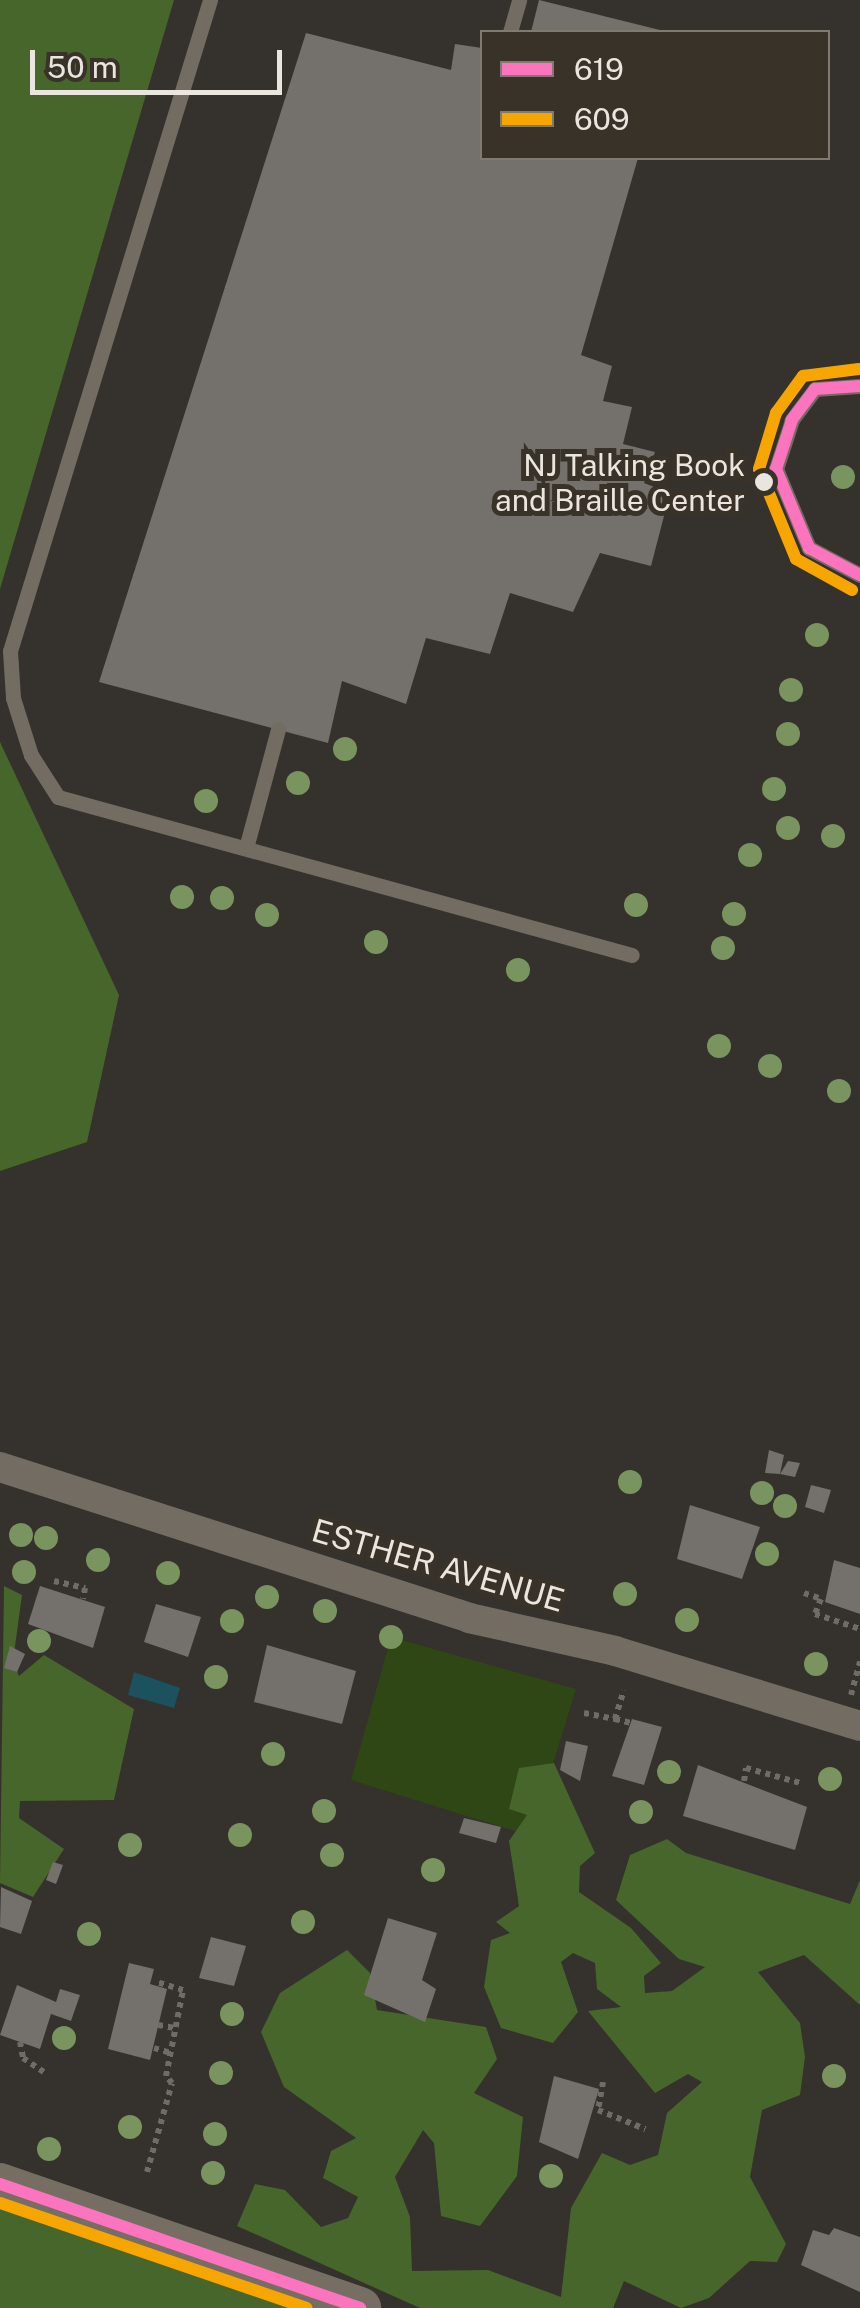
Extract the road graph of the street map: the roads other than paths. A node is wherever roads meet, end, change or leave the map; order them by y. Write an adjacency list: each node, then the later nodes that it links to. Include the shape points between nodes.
1 (210, 0): 7 (lane, via 10,651 13,698 31,756 58,797)
2 (520, 0): 3 (lane)
3 (511, 30)
4 (860, 386): 5 (lane, via 814,389 792,420 776,470 809,548)
5 (860, 575)
6 (278, 729): 7 (lane)
7 (246, 848): 8 (lane)
8 (632, 955)
9 (0, 1467): 10 (street, ESTHER AVENUE, via 469,1618 616,1650)
10 (860, 1726)
11 (0, 2184): 12 (street)
12 (360, 2308)

